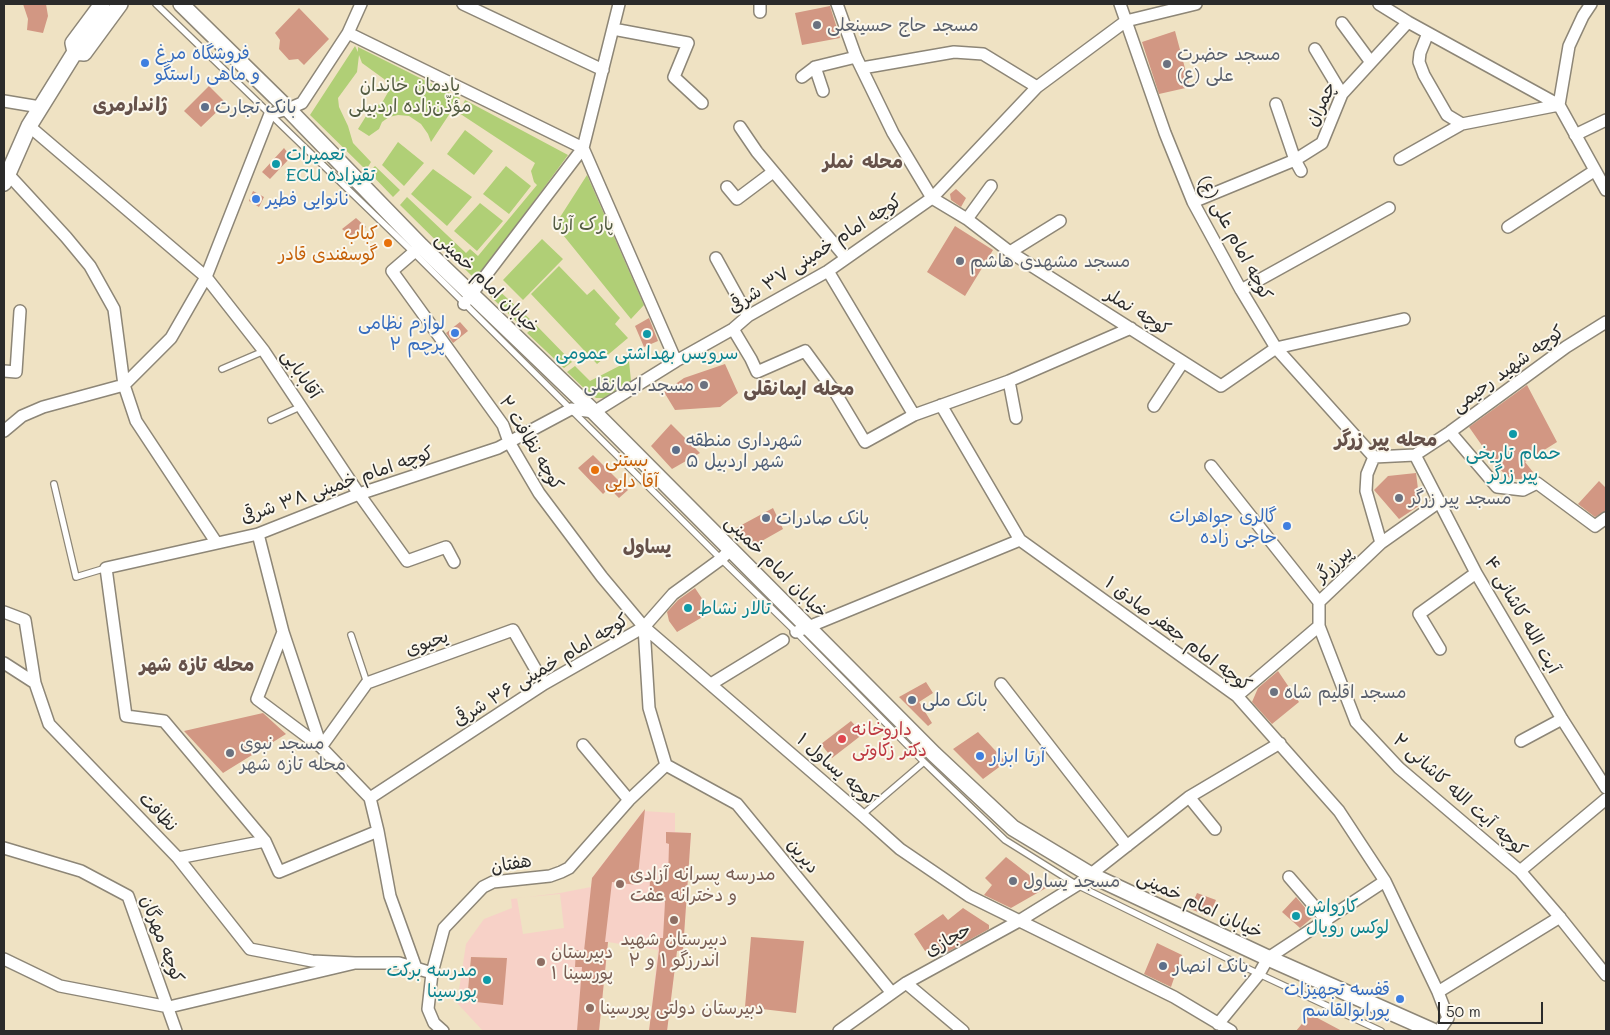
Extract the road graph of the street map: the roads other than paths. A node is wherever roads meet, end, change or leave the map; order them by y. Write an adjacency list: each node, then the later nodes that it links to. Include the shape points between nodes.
1 (102, 4): 20 (main road, via 73,43)
2 (120, 4): 20 (main road, via 84,53)
3 (156, 4): 36 (lane)
4 (181, 4): 35 (main road, خیابان امام خمینی)
5 (361, 4): 17 (street)
6 (463, 4): 25 (street)
7 (620, 4): 16 (street)
8 (837, 4): 21 (street)
9 (1120, 4): 13 (street, کوچه امام علی (ع))
10 (1196, 4): 13 (street)
11 (1379, 4): 14 (street)
12 (1591, 4): 33 (street, via 1569,46)
13 (1126, 21): 27 (street, کوچه امام خمینی ۳۷ شرقی); 53 (street, کوچه امام علی (ع))
14 (1408, 22): 18 (street); 22 (street, چمران)
15 (1342, 23): 22 (street)
16 (613, 29): 25 (street); 31 (street, via 688,43 674,77)
17 (348, 33): 35 (street, via 302,104); 42 (street)
18 (1428, 33): 33 (street); 38 (street, via 1419,62 1447,115)
19 (1315, 49): 29 (street)
20 (75, 52): 34 (main road)
21 (856, 57): 23 (street); 24 (street)
22 (1370, 61): 29 (street, چمران)
23 (815, 67): 26 (street); 28 (street)
24 (862, 68): 27 (street, via 954,52 983,54); 52 (street, via 893,133)
25 (603, 70): 42 (street)
26 (802, 77)
27 (1037, 87): 52 (street, کوچه امام خمینی ۳۷ شرقی)
28 (823, 91)
29 (1342, 94): 44 (street, چمران, via 1322,142)
30 (4, 101): 34 (street)
31 (702, 103)
32 (1276, 104): 44 (street)
33 (1559, 105): 38 (street); 41 (street)
34 (40, 107): 39 (main road)
35 (288, 109): 36 (street); 58 (main road, خیابان امام خمینی)
36 (270, 114): 58 (lane); 63 (street)
37 (1606, 120): 41 (street)
38 (1462, 124): 43 (street)
39 (29, 126): 48 (main road); 63 (street, آقابابایی)
40 (740, 127): 47 (street)
41 (1575, 135): 46 (street)
42 (583, 148): 65 (street); 74 (street)
43 (1400, 159)
44 (1295, 160): 45 (street); 53 (street, چمران)
45 (1301, 171)
46 (1594, 171): 51 (street); 57 (street)
47 (773, 172): 50 (street, via 737,199); 61 (street)
48 (6, 178): 79 (street, via 66,237 90,266 114,309)
49 (991, 186): 55 (street)
50 (728, 187)
51 (1606, 190)
52 (932, 198): 55 (street, کوچه نملر); 61 (street, کوچه امام خمینی ۳۷ شرقی)
53 (1193, 202): 64 (street, کوچه امام علی (ع))
54 (1389, 208): 64 (street)
55 (967, 219): 59 (street, کوچه نملر)
56 (1060, 221): 59 (street)
57 (1508, 227)
58 (417, 249): 65 (main road, خیابان امام خمینی); 90 (street, کوچه نظافت ۲, via 392,271 503,425)
59 (1010, 252): 70 (street, کوچه نملر)
60 (716, 258): 67 (street)
61 (846, 258): 62 (street, کوچه امام خمینی ۳۷ شرقی)
62 (828, 271): 67 (street, کوچه امام خمینی ۳۷ شرقی); 85 (street)
63 (206, 278): 73 (street, آقابابایی); 79 (street, via 171,338)
64 (1241, 290): 72 (street, کوچه امام علی (ع))
65 (469, 299): 83 (lane); 84 (main road, خیابان امام خمینی)
66 (20, 311): 77 (street, via 16,372)
67 (748, 316): 71 (street, کوچه امام خمینی ۳۷ شرقی)
68 (1404, 318): 72 (street)
69 (1606, 322): 89 (street, کوچه شهید رحیمی, via 1566,347)
70 (1131, 328): 75 (street, کوچه نملر); 78 (street)
71 (733, 329): 74 (street, کوچه امام خمینی ۳۷ شرقی); 85 (street, via 757,372 805,351 865,442)
72 (1276, 348): 75 (street, کوچه نملر, via 1221,386); 92 (street, کوچه امام علی (ع))
73 (264, 351): 76 (lane); 81 (street, آقابابایی)
74 (676, 361): 84 (street, کوچه امام خمینی ۳۷ شرقی)
75 (1183, 362): 82 (street)
76 (222, 369)
77 (4, 371)
78 (1009, 381): 80 (street); 86 (street)
79 (124, 385): 88 (street, via 43,407 22,416); 100 (street, via 136,421)
80 (941, 405): 85 (street); 99 (street, کوچه امام جعفر صادق ۱)
81 (302, 406): 87 (lane); 95 (street, آقابابایی)
82 (1154, 406)
83 (571, 409): 84 (street); 90 (street, کوچه امام خمینی ۳۸ شرقی); 102 (lane)
84 (594, 412): 102 (main road, خیابان امام خمینی)
85 (914, 416)
86 (1016, 418)
87 (270, 420)
88 (4, 431)
89 (1450, 432): 91 (street, کوچه شهید رحیمی); 97 (street, via 1497,487 1523,490 1537,483 1595,526)
90 (509, 442): 95 (street, کوچه امام خمینی ۳۸ شرقی); 109 (street, کوچه نظافت ۲, via 539,493)
91 (1415, 455): 92 (street); 96 (street, آیت الله کاشانی ۴)
92 (1374, 457): 101 (street, via 1367,474 1366,491)
93 (1211, 466): 106 (street)
94 (54, 484): 104 (lane, via 76,576)
95 (359, 494): 98 (street, کوچه امام خمینی ۳۸ شرقی); 103 (street, آقابابایی, via 408,561 446,547)
96 (1439, 502): 101 (street, پیرزرگر); 105 (street, آیت الله کاشانی ۴)
97 (1606, 518)
98 (258, 534): 100 (street, کوچه امام خمینی ۳۸ شرقی); 111 (street)
99 (1020, 540): 110 (street); 121 (street, کوچه امام جعفر صادق ۱)
100 (216, 542): 104 (street, کوچه امام خمینی ۳۸ شرقی)
101 (1382, 543): 106 (street, پیرزرگر)
102 (726, 554): 109 (street, کوچه امام خمینی ۳۶ شرقی, via 673,594); 110 (main road, خیابان امام خمینی)
103 (454, 562)
104 (106, 568): 137 (street, via 126,716 164,721)
105 (1476, 573): 114 (street, via 1419,614); 122 (street, آیت الله کاشانی ۴)
106 (1319, 602): 108 (street, پیرزرگر)
107 (4, 612): 116 (street, نظافت, via 25,620)
108 (1319, 626): 121 (street); 141 (street, کوچه آیت الله کاشانی ۲, via 1356,722 1399,768)
109 (644, 627): 118 (street, کوچه امام خمینی ۳۶ شرقی); 119 (street, کوچه یساول ۱); 128 (street, via 649,708)
110 (803, 629): 127 (lane); 142 (main road, خیابان امام خمینی, via 1013,828)
111 (283, 632): 126 (street); 126 (street, via 257,699)
112 (351, 636): 117 (lane)
113 (782, 640): 119 (street)
114 (1440, 649)
115 (4, 663): 116 (street)
116 (35, 683): 140 (street, نظافت, via 49,724)
117 (367, 684): 118 (street, یحیوی, via 513,630); 126 (street)
118 (544, 684): 131 (street, کوچه امام خمینی ۳۶ شرقی)
119 (711, 684): 134 (street, کوچه یساول ۱)
120 (1001, 684): 138 (street)
121 (1237, 696): 124 (street, کوچه امام جعفر صادق ۱)
122 (1562, 719): 123 (street); 129 (street, آیت الله کاشانی ۴)
123 (1521, 741)
124 (1280, 744): 130 (street, حجازی); 144 (street, کوچه امام جعفر صادق ۱, via 1339,811)
125 (583, 745): 133 (street)
126 (321, 747): 131 (street)
127 (924, 762): 134 (lane); 145 (lane, via 1005,840)
128 (666, 765): 133 (street, هفتان); 158 (street, دیرین, via 737,804)
129 (1604, 780)
130 (1189, 797): 135 (street); 138 (street, حجازی)
131 (370, 798): 136 (street)
132 (1606, 799): 141 (street)
133 (629, 800): 153 (street, هفتان, via 562,872 493,882 483,887 444,928)
134 (862, 815): 147 (street, کوچه یساول ۱, via 900,849 953,886)
135 (1215, 829)
136 (378, 831): 137 (street, via 279,872); 152 (street, via 390,896)
137 (264, 842): 140 (street)
138 (1127, 846): 142 (street, حجازی)
139 (4, 848): 159 (street, کوچه مهرگان, via 81,871 128,896)
140 (178, 858): 151 (street, نظافت, via 250,949 312,961)
141 (1520, 871): 146 (street, کوچه آیت الله کاشانی ۲)
142 (1091, 875): 145 (street, حجازی); 149 (main road, خیابان امام خمینی)
143 (1289, 877): 148 (street)
144 (1385, 881): 148 (street); 157 (street, کوچه امام جعفر صادق ۱)
145 (1077, 885): 147 (street, حجازی); 154 (lane)
146 (1559, 916): 155 (street, کوچه آیت الله کاشانی ۲); 157 (street)
147 (1019, 921): 156 (street, حجازی); 160 (street, کوچه یساول ۱, via 1174,997)
148 (1327, 921): 149 (street)
149 (1268, 958): 154 (street); 167 (main road, خیابان امام خمینی)
150 (4, 959): 159 (street, via 60,986)
151 (355, 963): 152 (street, via 399,962); 159 (street)
152 (416, 968): 153 (street)
153 (432, 973): 162 (street, هفتان, via 428,1009 434,1023)
154 (1259, 974): 160 (street); 166 (lane)
155 (1606, 975)
156 (906, 983): 158 (street, حجازی); 164 (street)
157 (1438, 992): 168 (street, کوچه امام جعفر صادق ۱, via 1448,1018)
158 (892, 993): 163 (street, حجازی)
159 (169, 1007): 161 (street, کوچه مهرگان)
160 (1218, 1024): 165 (street, کوچه یساول ۱)
161 (176, 1031)
162 (443, 1031)
163 (839, 1031)
164 (963, 1031)
165 (1231, 1031)
166 (1381, 1031)
167 (1433, 1031)
168 (1439, 1031)

